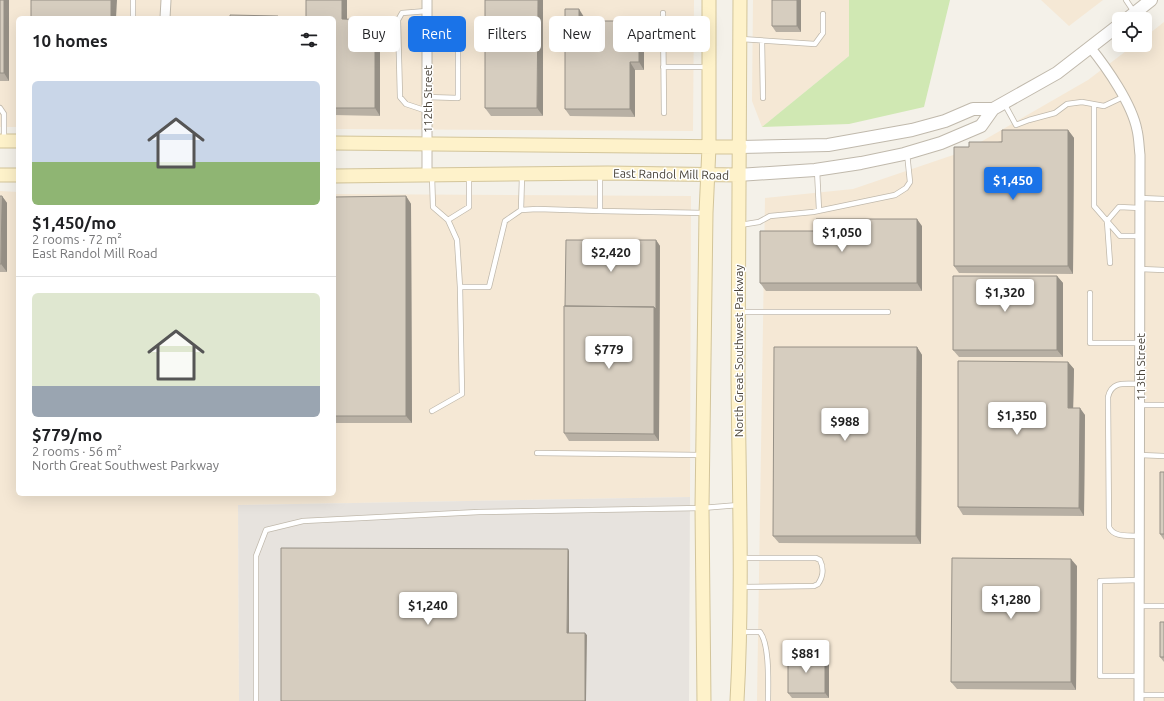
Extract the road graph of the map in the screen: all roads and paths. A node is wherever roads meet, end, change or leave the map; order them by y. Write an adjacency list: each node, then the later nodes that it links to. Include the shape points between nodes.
1 (133, 0): 13 (lane)
2 (166, 0): 14 (street)
3 (427, 0): 8 (street, 112th Street)
4 (709, 0): 23 (main road)
5 (740, 0): 17 (main road, North Great Southwest Parkway)
6 (1126, 0): 9 (lane)
7 (1151, 0): 10 (street)
8 (427, 11): 15 (street, 112th Street); 31 (lane, via 402,13 398,20 400,97 406,104)
9 (1130, 12)
10 (1136, 12)
11 (663, 14): 22 (lane)
12 (823, 14): 18 (lane, via 823,32 815,44)
13 (133, 16)
14 (165, 16)
15 (427, 16)
16 (1112, 30): 19 (street, East Randol Mill Road)
17 (740, 39): 18 (lane); 38 (main road, North Great Southwest Parkway)
18 (762, 41): 26 (lane)
19 (1090, 47): 25 (street, 113th Street, via 1105,66); 27 (street, East Randol Mill Road, via 1057,73)
20 (427, 52): 24 (street, 112th Street)
21 (458, 52): 24 (lane, via 458,98)
22 (663, 67): 23 (lane); 32 (lane)
23 (709, 67): 37 (main road)
24 (427, 97): 31 (street, 112th Street)
25 (1123, 97): 28 (lane, via 1104,106); 50 (street, 113th Street, via 1129,106 1137,130)
26 (763, 98)
27 (1004, 103): 28 (lane, via 1016,125 1055,113 1067,104); 30 (street, East Randol Mill Road)
28 (1094, 104): 58 (lane, via 1094,206)
29 (0, 108): 33 (lane, via 4,114)
30 (993, 109): 38 (street, East Randol Mill Road, via 973,109 945,121 912,130 828,146); 39 (street, East Randol Mill Road, via 981,126 941,143)
31 (427, 111): 36 (street, 112th Street)
32 (664, 113)
33 (2, 141): 34 (main road)
34 (16, 141)
35 (336, 143): 36 (main road, East Randol Mill Road)
36 (427, 144): 37 (main road, East Randol Mill Road); 46 (street, 112th Street)
37 (709, 147): 38 (main road, East Randol Mill Road); 43 (main road)
38 (740, 147): 48 (main road, North Great Southwest Parkway)
39 (907, 153): 40 (street, East Randol Mill Road); 54 (lane, via 910,182 906,188 895,195)
40 (817, 170): 48 (street, East Randol Mill Road); 54 (lane)
41 (600, 173): 42 (main road, East Randol Mill Road); 43 (main road, East Randol Mill Road); 55 (lane)
42 (522, 174): 47 (main road, East Randol Mill Road); 53 (lane)
43 (708, 174): 48 (main road, East Randol Mill Road); 56 (main road)
44 (0, 175): 45 (main road)
45 (16, 175)
46 (430, 175): 47 (main road, East Randol Mill Road); 49 (main road, East Randol Mill Road); 57 (lane, via 432,208)
47 (468, 175): 57 (lane, via 469,208)
48 (738, 175): 59 (main road, North Great Southwest Parkway)
49 (336, 176)
50 (1140, 198): 51 (lane); 52 (street, 113th Street)
51 (1164, 199)
52 (1140, 208): 58 (lane, via 1119,208); 60 (street, 113th Street)
53 (522, 210): 55 (lane); 64 (lane, via 505,221 490,287)
54 (819, 210): 59 (lane, via 770,216 759,222)
55 (600, 211): 56 (lane)
56 (706, 213): 74 (main road)
57 (448, 220): 64 (lane, via 456,240)
58 (1107, 222): 60 (lane, via 1120,236); 61 (lane)
59 (738, 226): 66 (main road, North Great Southwest Parkway)
60 (1140, 236): 62 (street, 113th Street)
61 (1110, 263)
62 (1140, 268): 63 (lane); 68 (street, 113th Street)
63 (1164, 270)
64 (460, 287): 72 (lane, via 462,394)
65 (1090, 293): 68 (lane, via 1090,343)
66 (738, 312): 67 (lane); 77 (main road, North Great Southwest Parkway)
67 (888, 312)
68 (1140, 343): 69 (street, 113th Street)
69 (1140, 384): 70 (street, 113th Street); 79 (lane, via 1115,385 1108,397 1109,527 1118,535)
70 (1140, 405): 71 (lane); 75 (street, 113th Street)
71 (1164, 405)
72 (432, 411)
73 (537, 453): 74 (lane)
74 (702, 455): 78 (main road)
75 (1140, 456): 76 (lane); 79 (street, 113th Street)
76 (1164, 456)
77 (739, 505): 78 (lane); 80 (main road, North Great Southwest Parkway)
78 (702, 508): 89 (lane, via 479,512 303,521 266,530 256,556); 90 (main road)
79 (1140, 536): 81 (street, 113th Street)
80 (739, 558): 82 (main road, North Great Southwest Parkway); 82 (lane, via 816,558 822,564 823,577 814,586)
81 (1139, 580): 83 (street, 113th Street); 86 (lane, via 1100,581 1100,676)
82 (740, 587): 85 (main road, North Great Southwest Parkway)
83 (1139, 606): 84 (lane); 86 (street, 113th Street)
84 (1164, 606)
85 (740, 632): 91 (main road, North Great Southwest Parkway); 92 (lane, via 760,632 764,640 767,649)
86 (1139, 676): 88 (street, 113th Street)
87 (1164, 695): 88 (lane)
88 (1139, 698)
89 (256, 701)
90 (704, 701)
91 (737, 701)
92 (768, 701)

